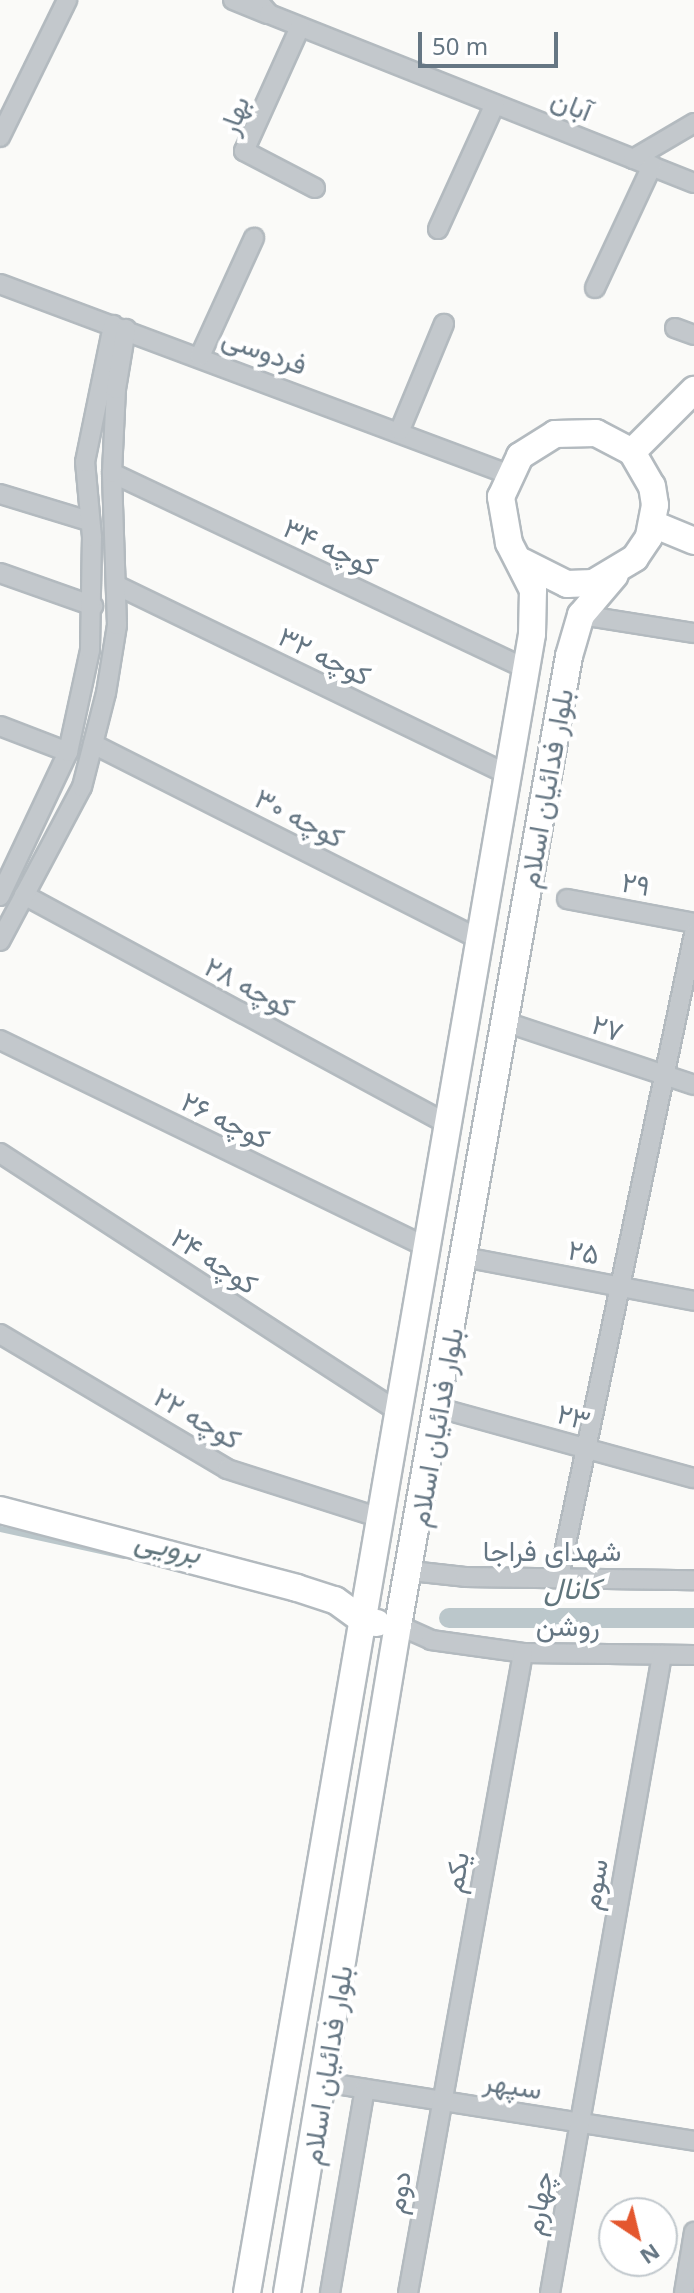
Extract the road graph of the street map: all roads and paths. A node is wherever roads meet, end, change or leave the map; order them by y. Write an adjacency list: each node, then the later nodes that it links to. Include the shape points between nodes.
1 (67, 0): 7 (street)
2 (233, 0): 3 (street, آبان)
3 (263, 7): 4 (street, آبان)
4 (300, 27): 5 (street, آبان); 11 (street, بهار, via 244,151)
5 (495, 104): 8 (street, آبان); 12 (street)
6 (694, 123): 8 (street)
7 (0, 137)
8 (633, 159): 9 (street, آبان)
9 (652, 166): 10 (street, آبان); 15 (street)
10 (694, 183)
11 (315, 188)
12 (438, 229)
13 (254, 238): 20 (street)
14 (0, 284): 17 (street, فردوسی)
15 (595, 288)
16 (444, 324): 22 (street)
17 (120, 327): 20 (street, فردوسی); 24 (street); 27 (street, via 87,437)
18 (675, 328): 19 (street)
19 (694, 335)
20 (200, 356): 22 (street, فردوسی)
21 (688, 404): 23 (main road)
22 (400, 430): 25 (street, فردوسی)
23 (632, 452): 25 (main road, via 596,433 555,434 520,456); 28 (main road, via 652,486)
24 (112, 473): 33 (street); 37 (street, کوچه ۳۴)
25 (508, 474): 30 (main road, via 501,520)
26 (0, 494): 27 (street)
27 (89, 521): 34 (street)
28 (653, 524): 29 (main road); 32 (main road, via 635,558)
29 (694, 541)
30 (523, 562): 32 (main road, via 543,577 567,584 593,583); 37 (main road, بلوار فدائیان اسلام, via 533,590)
31 (0, 573): 34 (street)
32 (616, 574): 35 (main road, بلوار فدائیان اسلام)
33 (116, 585): 39 (street, via 117,625); 41 (street, کوچه ۳۲)
34 (93, 606): 40 (street, via 90,650)
35 (581, 615): 36 (street); 50 (main road, بلوار فدائیان اسلام, via 569,656)
36 (694, 633)
37 (526, 669): 41 (main road, بلوار فدائیان اسلام)
38 (0, 726): 40 (street)
39 (93, 744): 43 (street, via 82,787); 48 (street, کوچه ۳۰)
40 (68, 752): 42 (street)
41 (509, 775): 48 (main road, بلوار فدائیان اسلام)
42 (6, 871): 44 (street)
43 (24, 895): 49 (street); 54 (street, کوچه ۲۸)
44 (0, 896)
45 (567, 899): 46 (street, ۲۹)
46 (694, 923)
47 (694, 934): 52 (street)
48 (481, 940): 54 (main road, بلوار فدائیان اسلام)
49 (0, 941)
50 (505, 1022): 52 (street, ۲۷); 57 (main road, بلوار فدائیان اسلام)
51 (0, 1040): 56 (street, کوچه ۲۶)
52 (667, 1076): 53 (street, ۲۷); 58 (street)
53 (694, 1085)
54 (449, 1125): 56 (main road, بلوار فدائیان اسلام)
55 (0, 1153): 62 (street, کوچه ۲۴)
56 (428, 1248): 62 (main road, بلوار فدائیان اسلام)
57 (464, 1257): 58 (street, ۲۵); 61 (main road, بلوار فدائیان اسلام)
58 (621, 1287): 59 (street, ۲۵); 63 (street)
59 (694, 1301)
60 (0, 1334): 66 (street, کوچه ۲۲, via 227,1469)
61 (439, 1408): 63 (street, ۲۳); 67 (main road, بلوار فدائیان اسلام)
62 (400, 1413): 66 (main road, بلوار فدائیان اسلام)
63 (585, 1448): 64 (street, ۲۳); 68 (street)
64 (694, 1478)
65 (0, 1510): 70 (main road, via 297,1588 335,1600)
66 (381, 1518): 70 (main road, بلوار فدائیان اسلام)
67 (411, 1571): 68 (street, شهدای فراجا); 71 (main road, بلوار فدائیان اسلام)
68 (559, 1577): 69 (street, شهدای فراجا)
69 (694, 1580)
70 (365, 1622): 71 (main road); 81 (main road, بلوار فدائیان اسلام)
71 (398, 1625): 72 (street, روشن, via 431,1640); 75 (main road, بلوار فدائیان اسلام)
72 (523, 1653): 73 (street, روشن); 77 (street, یکم)
73 (662, 1655): 74 (street, روشن); 78 (street, سوم)
74 (694, 1655)
75 (323, 2082): 76 (street, سپهر); 82 (main road, بلوار فدائیان اسلام)
76 (365, 2089): 77 (street, سپهر); 83 (street)
77 (441, 2101): 78 (street, سپهر); 84 (street, دوم)
78 (579, 2123): 79 (street, سپهر); 85 (street, چهارم)
79 (694, 2141)
80 (694, 2232): 86 (street)
81 (247, 2293)
82 (287, 2293)
83 (330, 2293)
84 (408, 2293)
85 (550, 2293)
86 (684, 2293)

